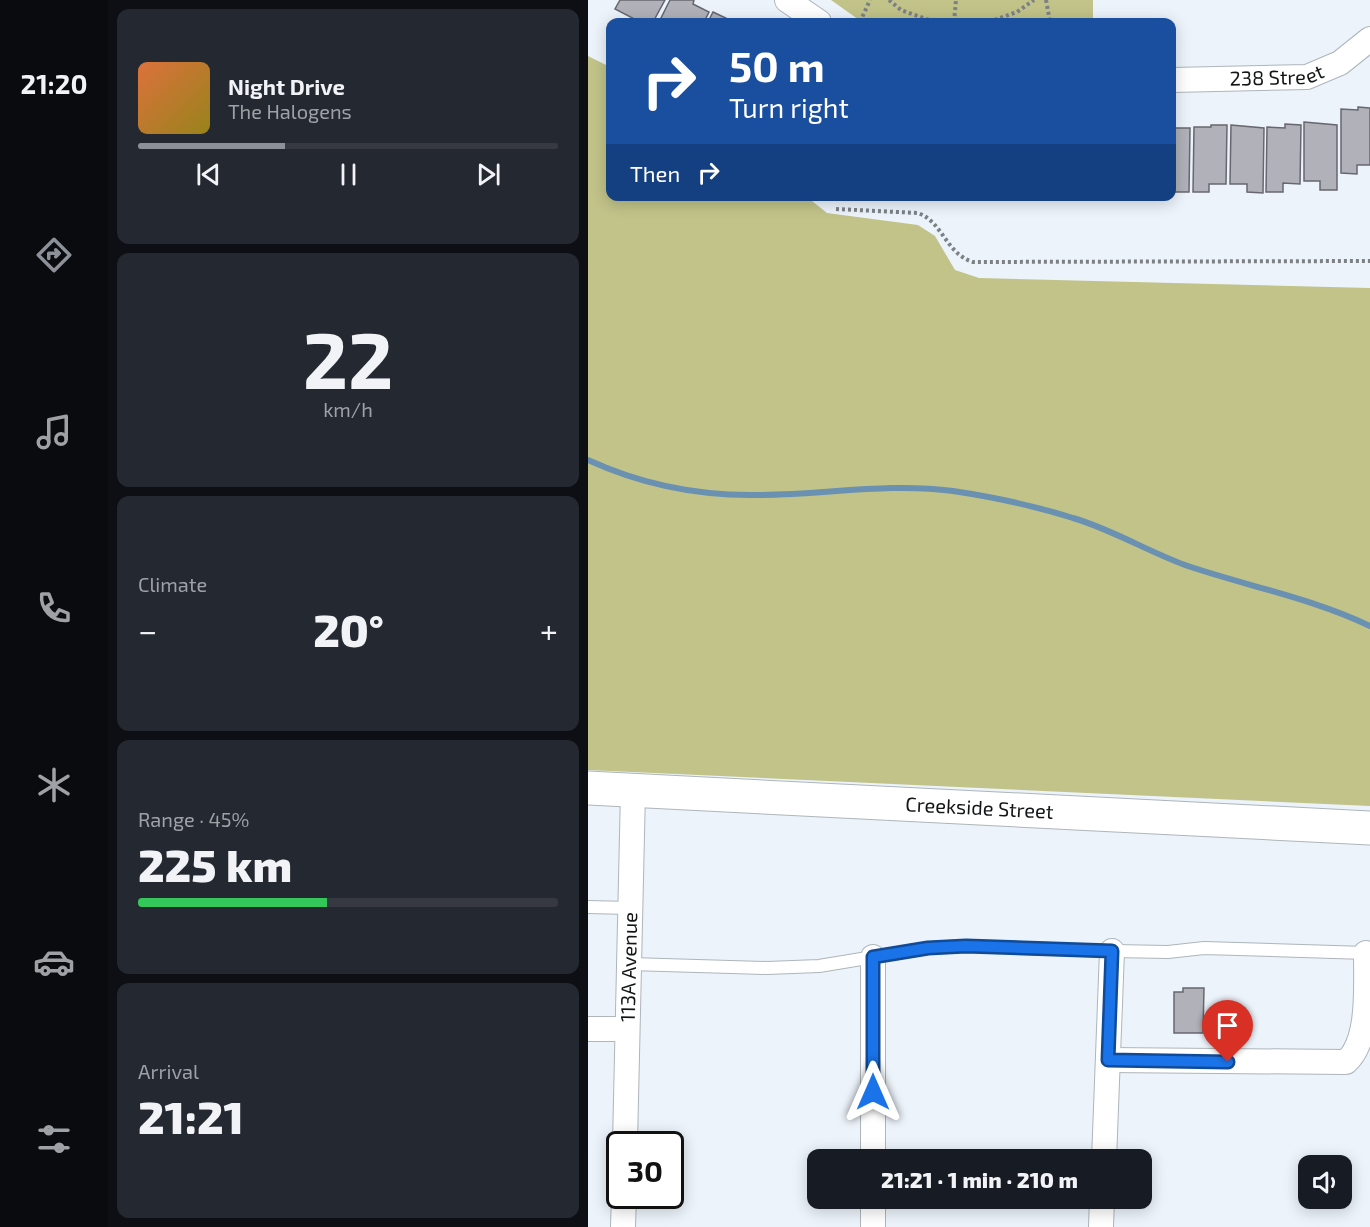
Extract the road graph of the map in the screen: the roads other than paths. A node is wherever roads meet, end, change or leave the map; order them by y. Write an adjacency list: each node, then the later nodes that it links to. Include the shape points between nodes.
1 (790, 1): 2 (street)
2 (813, 18)
3 (1370, 39): 4 (street, 238 Street, via 1340,63 1306,77)
4 (1176, 80)
5 (588, 788): 6 (street, Creekside Street)
6 (633, 790): 7 (street, Creekside Street); 9 (street, 113A Avenue)
7 (1370, 828)
8 (588, 908): 9 (lane)
9 (630, 908): 13 (street, 113A Avenue)
10 (1112, 951): 11 (lane, via 1204,948); 12 (lane, via 966,946); 16 (street)
11 (1366, 953): 16 (street, via 1366,1029 1357,1055 1346,1062)
12 (873, 957): 13 (lane, via 788,967); 18 (street)
13 (630, 964): 15 (street, 113A Avenue)
14 (588, 1029): 15 (street)
15 (627, 1029): 17 (street, 113A Avenue)
16 (1108, 1060): 19 (street)
17 (625, 1131)
18 (873, 1149)
19 (1104, 1149)
20 (624, 1209): 23 (street)
21 (873, 1209): 24 (street)
22 (1102, 1209): 25 (street)
23 (623, 1227)
24 (873, 1227)
25 (1101, 1227)

